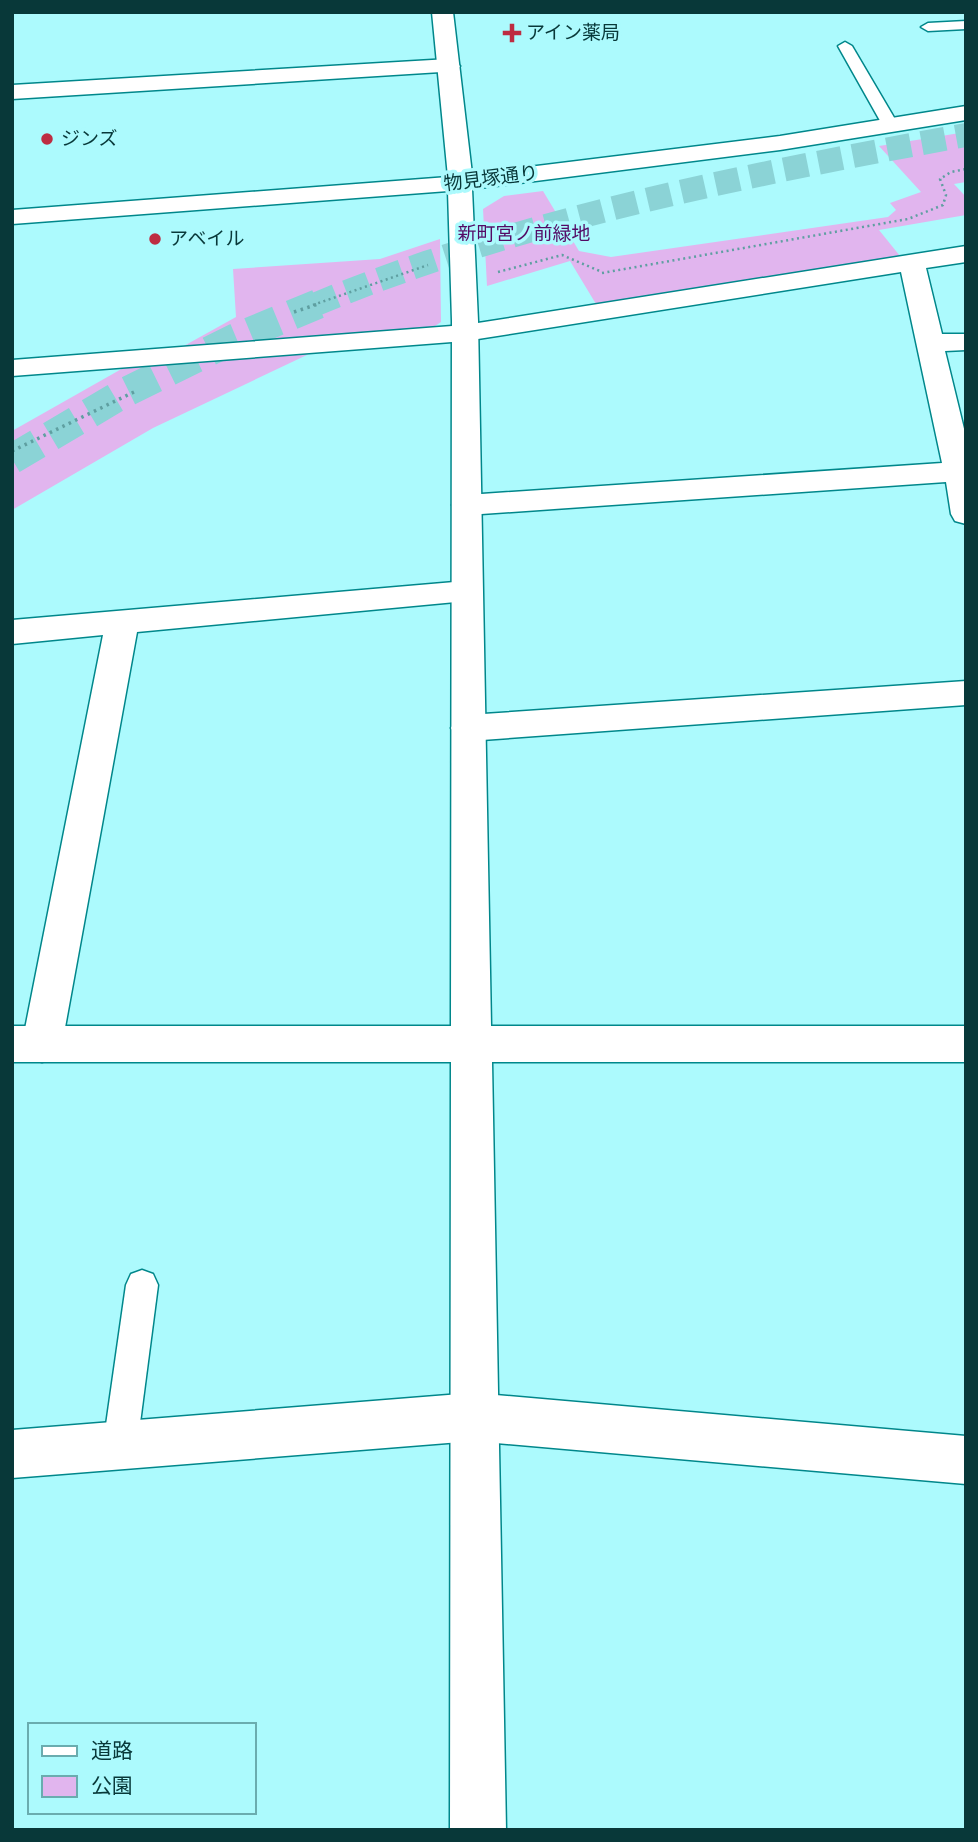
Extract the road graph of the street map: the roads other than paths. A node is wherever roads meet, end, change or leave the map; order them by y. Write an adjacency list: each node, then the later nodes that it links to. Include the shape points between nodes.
1 (442, 12): 5 (street)
2 (966, 25): 3 (lane)
3 (928, 27)
4 (866, 44): 8 (lane, via 839,46)
5 (449, 66): 6 (street); 9 (street)
6 (12, 92)
7 (966, 113): 8 (street, 物見塚通り)
8 (891, 125): 9 (street, 物見塚通り)
9 (460, 183): 10 (street, 物見塚通り); 13 (street)
10 (12, 217)
11 (966, 254): 12 (street)
12 (912, 263): 13 (street); 15 (street)
13 (465, 333): 16 (street); 18 (street)
14 (966, 342): 15 (street)
15 (930, 343): 17 (street)
16 (12, 368)
17 (963, 471): 18 (street); 19 (street)
18 (467, 505): 20 (street)
19 (966, 514)
20 (466, 592): 21 (street); 24 (street)
21 (122, 623): 22 (street); 25 (street)
22 (12, 632)
23 (966, 693): 24 (street)
24 (468, 728): 26 (street)
25 (27, 1044): 26 (street)
26 (471, 1044): 27 (street); 29 (street)
27 (966, 1044)
28 (142, 1285): 30 (lane)
29 (473, 1417): 30 (street); 32 (street); 33 (street)
30 (120, 1446): 31 (street)
31 (12, 1454)
32 (966, 1460)
33 (478, 1830)

